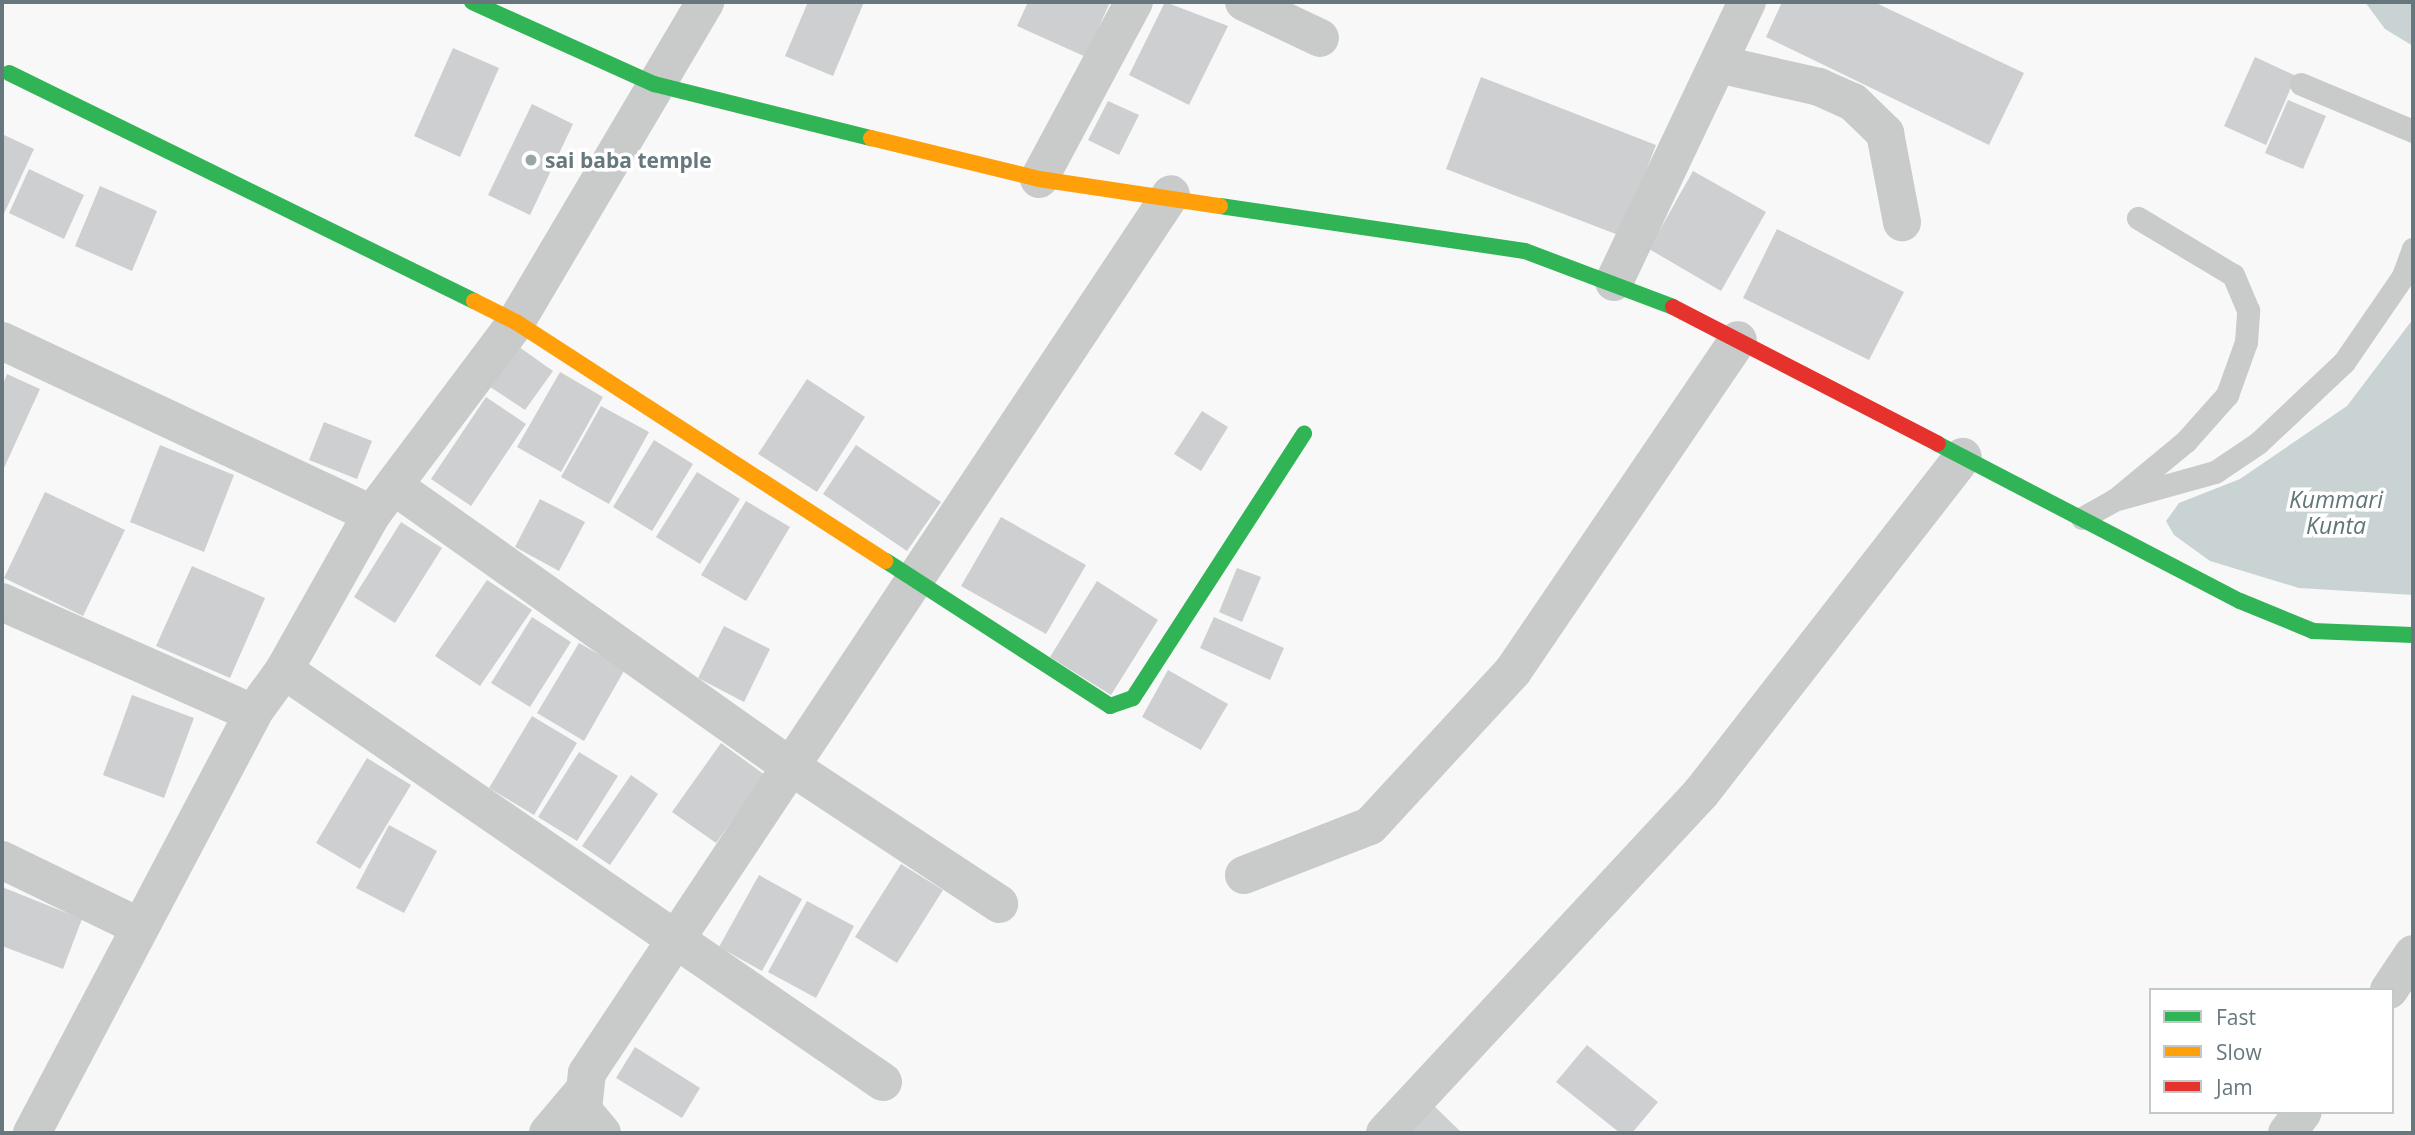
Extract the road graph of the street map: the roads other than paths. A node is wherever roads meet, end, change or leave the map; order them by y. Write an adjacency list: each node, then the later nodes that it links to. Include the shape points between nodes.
1 (472, 2): 9 (street)
2 (705, 2): 9 (street)
3 (1134, 2): 12 (street)
4 (1244, 2): 6 (street)
5 (1747, 2): 7 (street)
6 (1321, 38)
7 (1718, 64): 15 (street, via 1819,87 1853,102 1885,133); 17 (street)
8 (9, 73): 18 (street)
9 (654, 84): 12 (street); 18 (street)
10 (2301, 84): 11 (lane)
11 (2413, 131)
12 (1039, 179): 13 (street)
13 (1171, 194): 17 (street, via 1525,251); 26 (street)
14 (2138, 218): 24 (lane, via 2233,275 2249,310 2227,395 2186,441)
15 (1902, 222)
16 (2413, 249): 24 (lane, via 2403,276 2344,362 2258,443 2215,472)
17 (1614, 282): 19 (street)
18 (516, 322): 23 (street); 26 (street)
19 (1738, 340): 22 (street); 33 (street, via 1513,671 1388,807 1370,826)
20 (2, 341): 23 (street)
21 (1304, 434): 26 (street, via 1133,698 1121,705 1099,702)
22 (1963, 457): 25 (street); 45 (street, via 1701,793)
23 (383, 500): 29 (street); 31 (street)
24 (2114, 500): 25 (lane)
25 (2082, 518): 28 (street, via 2313,631)
26 (919, 581): 31 (street)
27 (2, 602): 30 (street)
28 (2413, 635)
29 (284, 670): 30 (street); 36 (street)
30 (253, 713): 35 (street)
31 (793, 768): 34 (street); 36 (street)
32 (2, 859): 35 (street)
33 (1244, 875)
34 (999, 904)
35 (140, 927): 42 (street)
36 (676, 944): 39 (street); 40 (street, via 587,1073)
37 (2413, 954): 38 (street)
38 (2390, 988)
39 (883, 1082)
40 (581, 1094): 43 (street); 44 (street, via 583,1110)
41 (2301, 1114): 46 (street)
42 (32, 1133)
43 (548, 1133)
44 (602, 1133)
45 (1385, 1133)
46 (2287, 1133)

